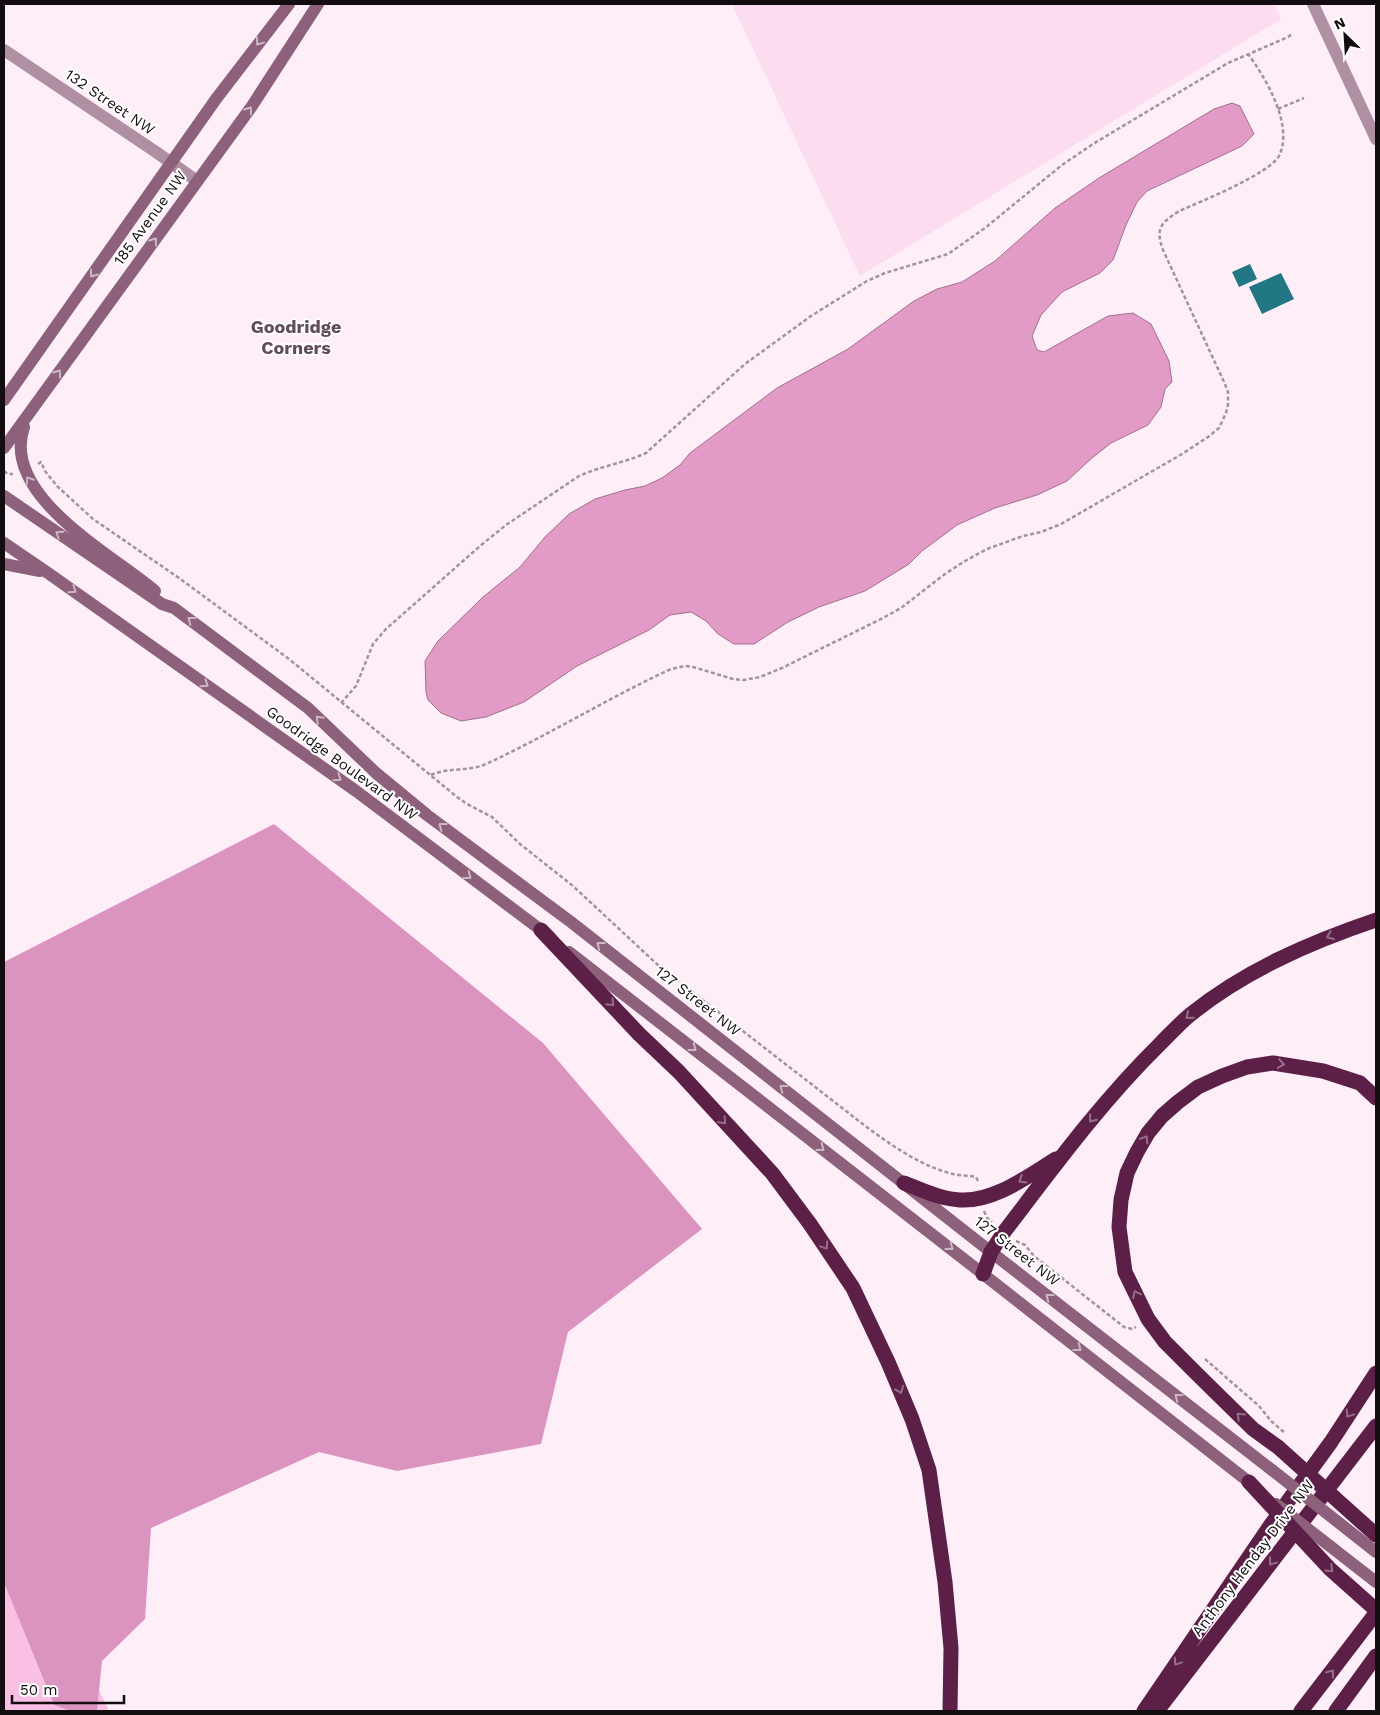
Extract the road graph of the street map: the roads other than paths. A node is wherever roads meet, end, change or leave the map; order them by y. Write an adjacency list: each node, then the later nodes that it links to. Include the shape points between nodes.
1 (288, 4): 6 (main road, 185 Avenue NW, one-way to 6)
2 (318, 4): 7 (main road, 185 Avenue NW, one-way to 2, via 252,106)
3 (1313, 4): 5 (street)
4 (4, 50): 6 (street, 132 Street NW)
5 (1376, 139)
6 (171, 162): 7 (street, 132 Street NW); 8 (main road, 185 Avenue NW, one-way to 8)
7 (197, 181): 9 (main road, 185 Avenue NW, one-way to 7)
8 (4, 400)
9 (30, 412): 10 (main road, 185 Avenue NW); 15 (main road, one-way to 9, via 137,576 72,530 42,498 23,470 20,459 21,435)
10 (4, 448)
11 (4, 496): 15 (main road, Goodridge Boulevard NW, one-way to 11, via 162,604)
12 (4, 543): 14 (main road, Goodridge Boulevard NW)
13 (4, 564): 14 (main road)
14 (48, 573): 17 (main road, Goodridge Boulevard NW, one-way to 17, via 356,791)
15 (174, 608): 18 (main road, Goodridge Boulevard NW, one-way to 15, via 427,815 376,773 308,708)
16 (1376, 920): 20 (highway, one-way to 20, via 1329,936 1249,974 1191,1014 1141,1063)
17 (541, 930): 23 (main road, Goodridge Boulevard NW, one-way to 23); 32 (highway, one-way to 32, via 772,1173 853,1288 912,1419 929,1470 951,1648)
18 (638, 975): 21 (main road, 127 Street NW, one-way to 18)
19 (1376, 1098): 27 (highway, one-way to 19, bridge, via 1254,1429 1165,1342 1148,1319 1126,1272 1119,1227 1127,1173 1136,1152 1162,1116 1198,1086 1247,1067 1273,1063 1323,1071 1360,1083)
20 (1064, 1155): 21 (highway, one-way to 21, via 1004,1191 981,1197 945,1198); 22 (highway)
21 (904, 1184): 22 (main road, 127 Street NW)
22 (991, 1252): 23 (highway); 28 (main road, 127 Street NW, one-way to 22, bridge)
23 (984, 1274): 26 (main road, one-way to 26)
24 (1376, 1373): 33 (highway, one-way to 33)
25 (1376, 1426): 34 (highway, Anthony Henday Drive NW, one-way to 34)
26 (1249, 1482): 29 (main road, bridge); 30 (highway, one-way to 30, bridge, via 1330,1569)
27 (1376, 1535)
28 (1376, 1552)
29 (1376, 1582)
30 (1376, 1611): 35 (highway, one-way to 30)
31 (1376, 1656): 36 (highway)
32 (950, 1711)
33 (1144, 1711)
34 (1157, 1711)
35 (1301, 1711)
36 (1336, 1711)

